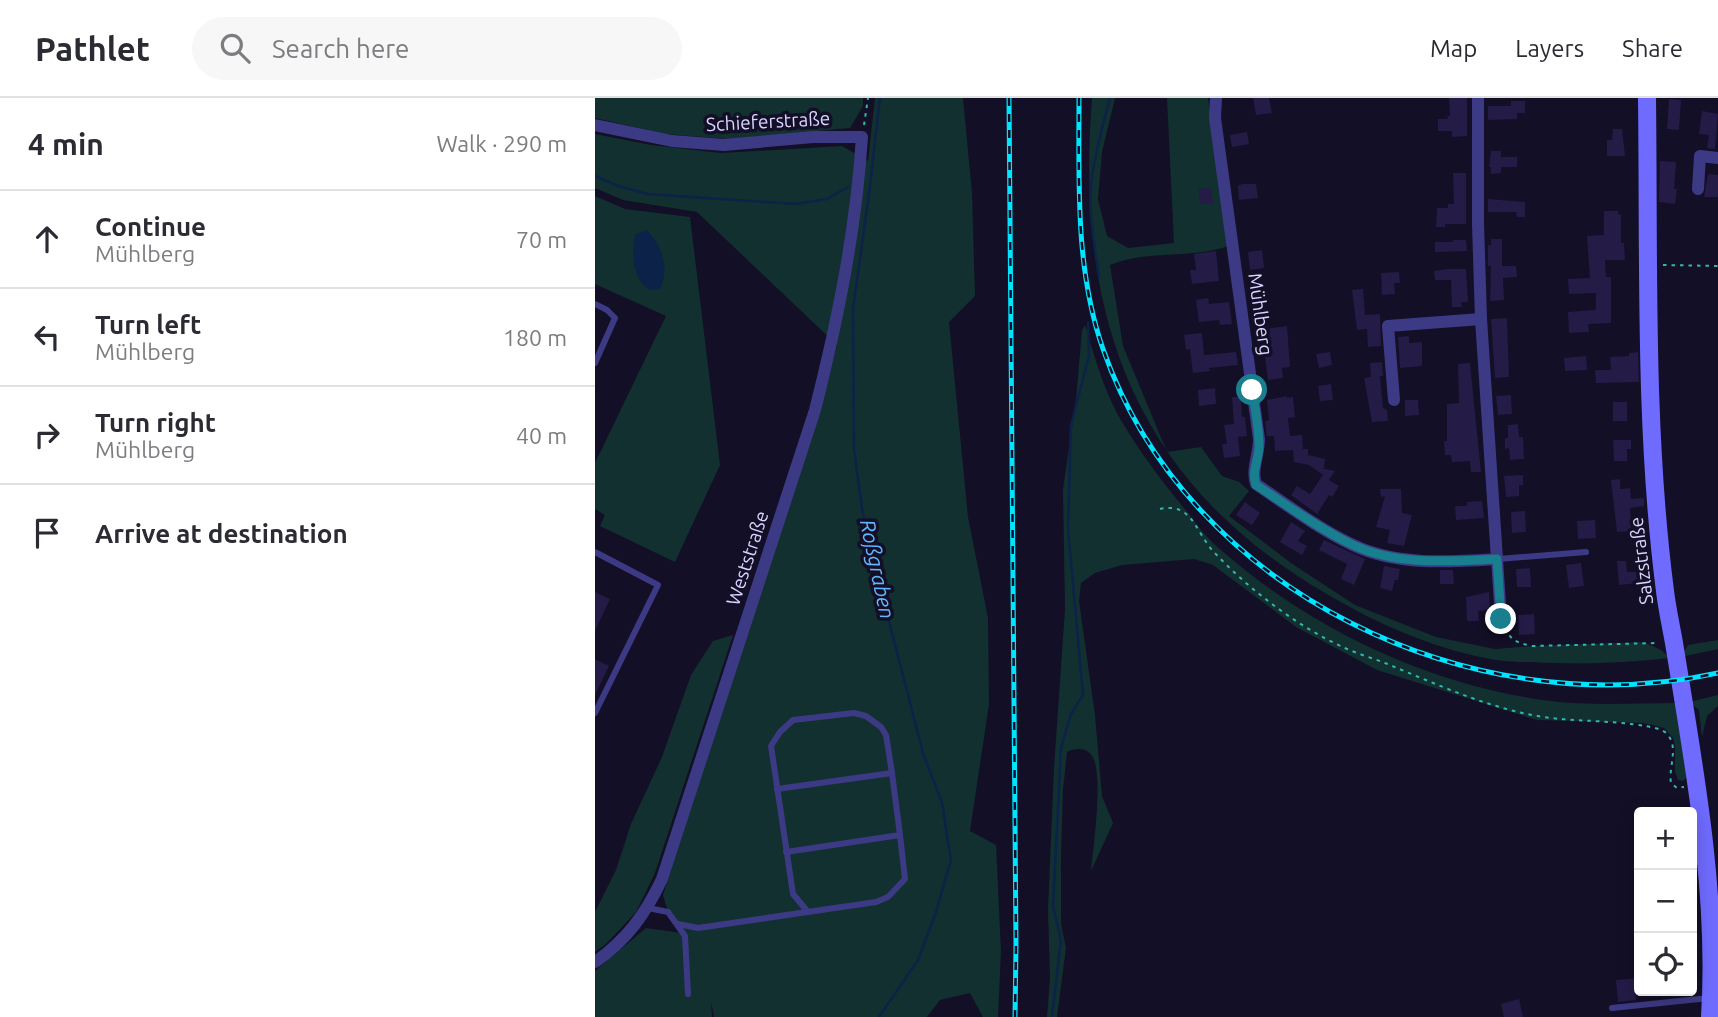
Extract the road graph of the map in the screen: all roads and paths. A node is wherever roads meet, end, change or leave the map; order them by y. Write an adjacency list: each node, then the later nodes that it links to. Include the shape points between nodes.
1 (868, 98): 6 (path)
2 (1216, 98): 18 (street, Mühlberg, via 1259,439 1256,485 1355,546 1421,561)
3 (1478, 98): 12 (street)
4 (1647, 98): 9 (street, Salzstraße)
5 (595, 125): 6 (street, Schieferstraße, via 672,141 724,145)
6 (862, 137): 27 (street, Weststraße, via 848,265 815,410 662,879)
7 (1718, 158): 8 (street, via 1700,156)
8 (1698, 189)
9 (1648, 265): 10 (path); 20 (street, Salzstraße, via 1654,482)
10 (1718, 265)
11 (595, 304): 13 (lane, via 615,318)
12 (1481, 319): 14 (street, via 1388,326); 18 (street)
13 (595, 363)
14 (1394, 400)
15 (1160, 509): 23 (path, via 1180,509 1212,550 1247,582 1301,624 1344,648 1461,694 1537,717 1663,730 1674,754 1671,783 1683,788)
16 (595, 552): 21 (lane, via 658,585)
17 (1586, 552): 18 (lane, Mühlberg)
18 (1497, 559): 19 (street)
19 (1501, 619): 20 (path, via 1509,637 1532,646 1644,642)
20 (1675, 650): 23 (street, Salzstraße)
21 (595, 713)
22 (892, 773): 24 (lane); 24 (lane, via 881,727 866,716 842,713 793,720 780,732 771,746); 25 (lane)
23 (1696, 780): 32 (street, Salzstraße, via 1713,952)
24 (777, 789): 26 (lane)
25 (900, 835): 26 (lane); 28 (lane, via 905,878 894,892 876,902)
26 (786, 852): 28 (lane, via 793,894)
27 (648, 908): 29 (lane, via 669,912); 30 (street, Weststraße, via 619,943)
28 (809, 912): 29 (lane, via 698,928)
29 (678, 924): 31 (lane, via 685,936)
30 (595, 962)
31 (688, 994)
32 (1711, 998): 33 (lane); 34 (street, Salzstraße)
33 (1612, 1008)
34 (1710, 1017)

